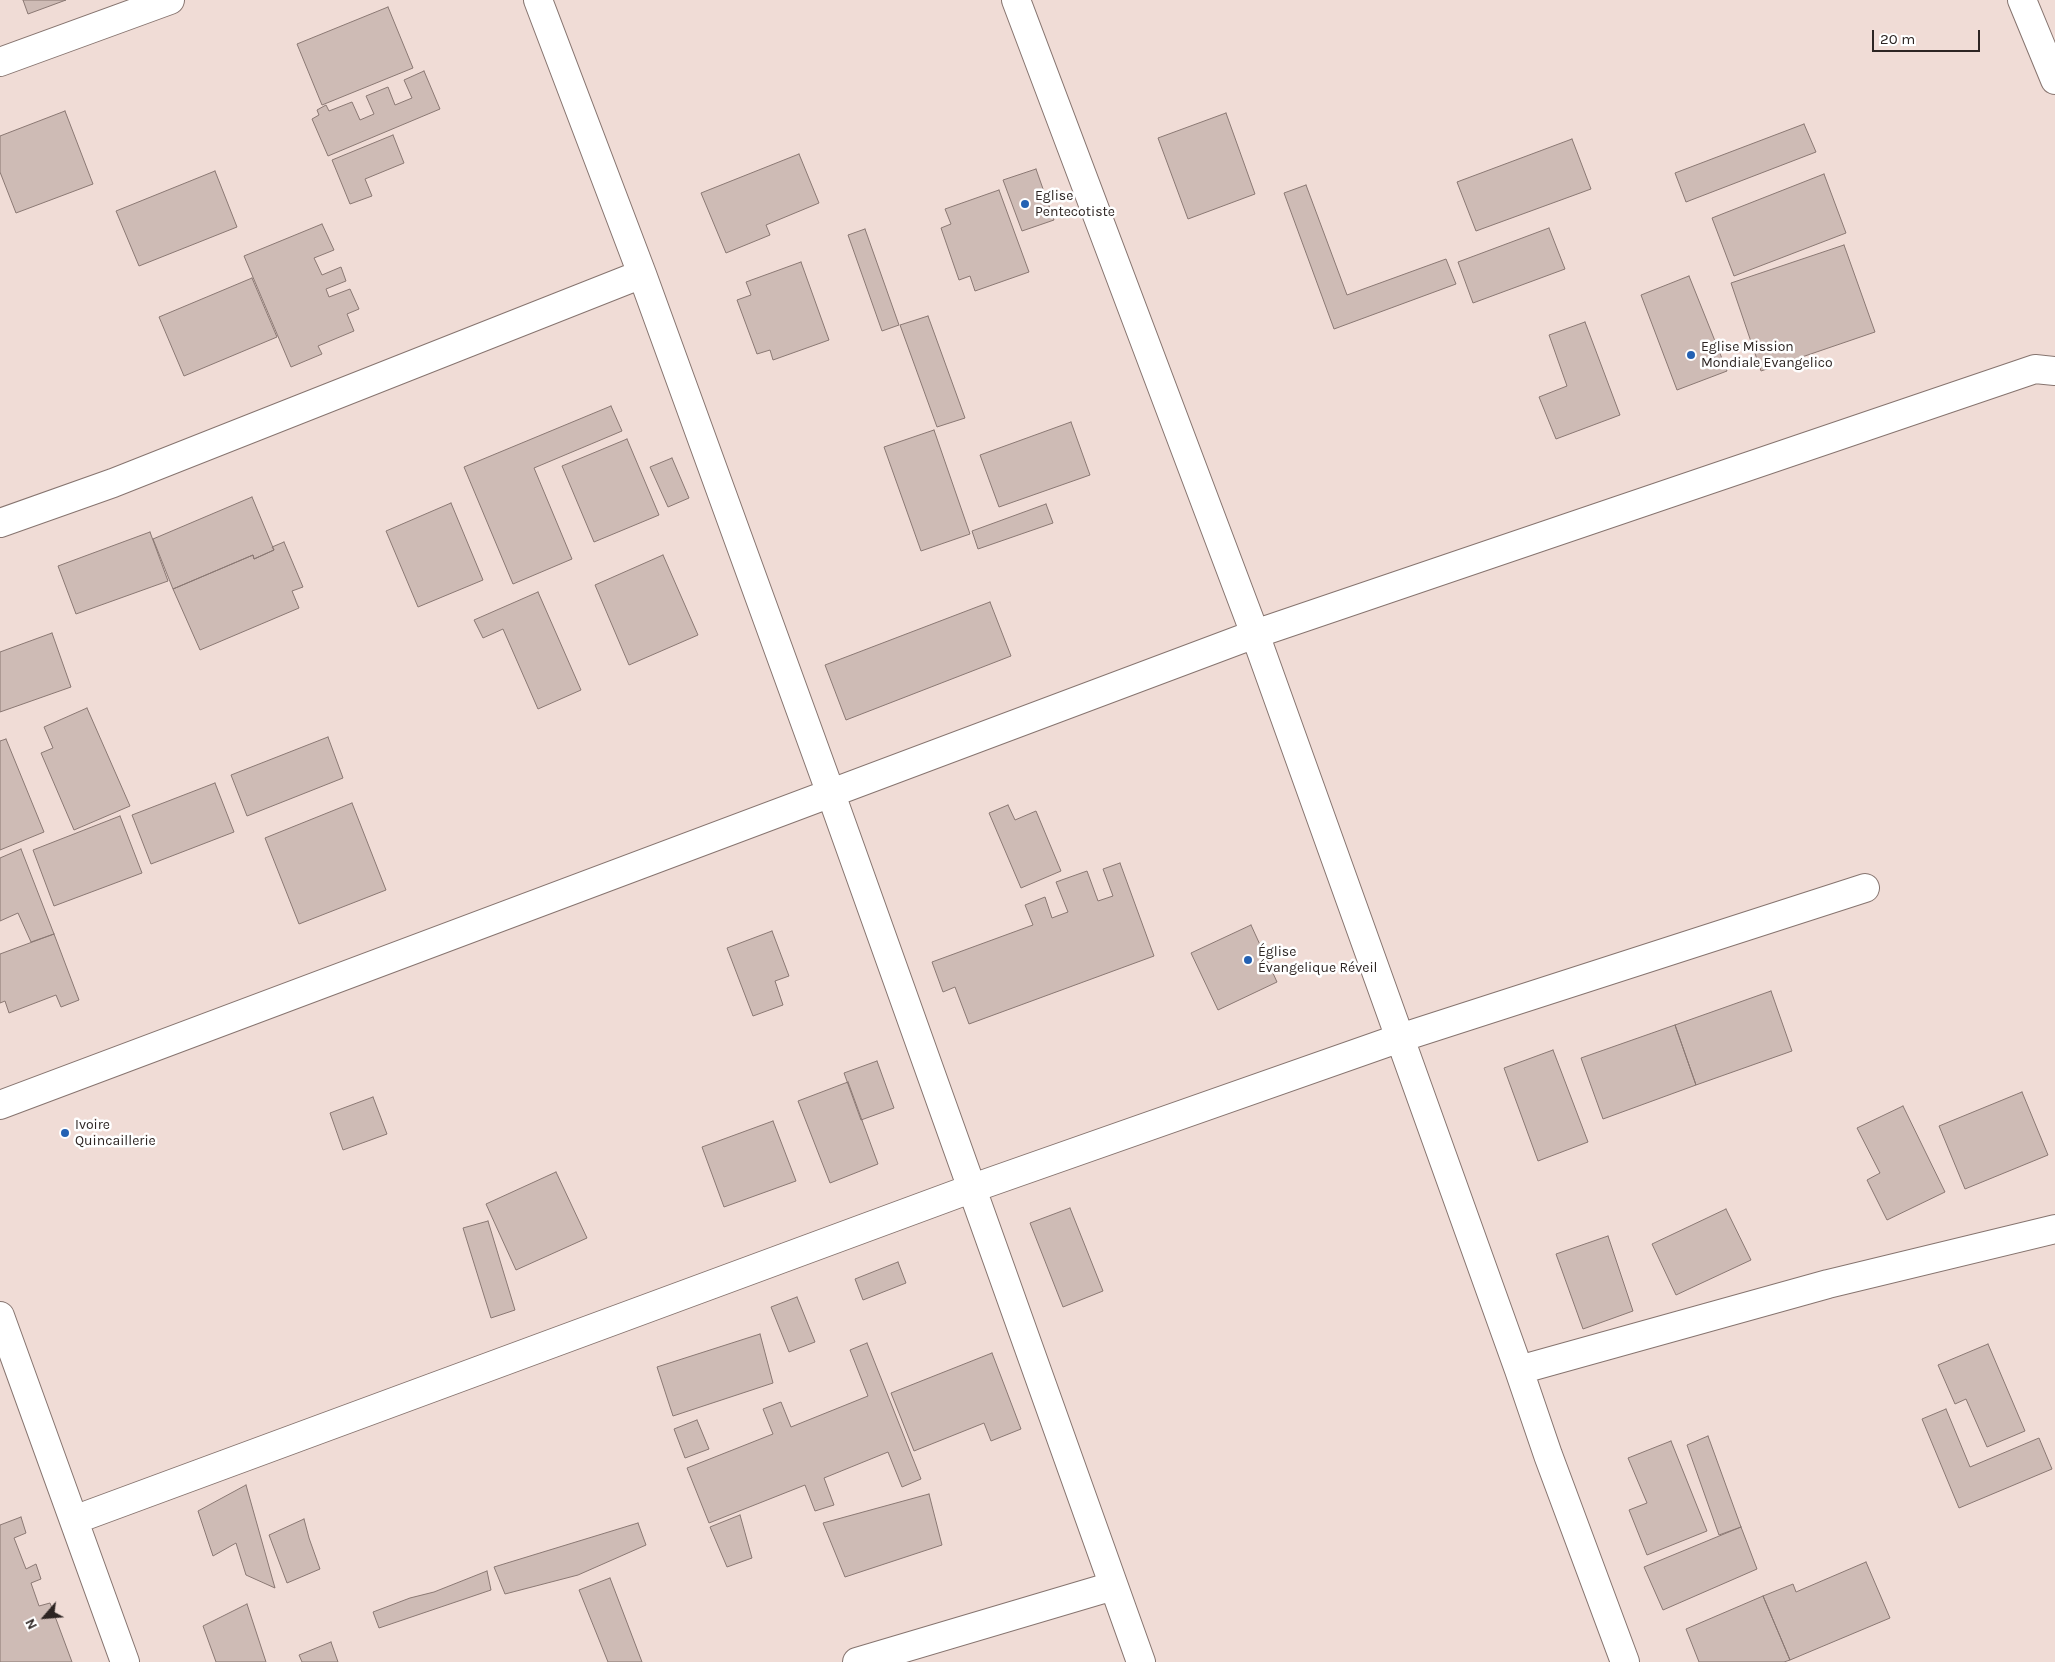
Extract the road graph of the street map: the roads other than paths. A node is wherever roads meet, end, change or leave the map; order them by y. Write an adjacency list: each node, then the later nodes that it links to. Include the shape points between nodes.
1 (170, 0): 5 (street)
2 (538, 0): 8 (street)
3 (1016, 0): 12 (street)
4 (2022, 0): 7 (street)
5 (124, 8): 6 (street)
6 (0, 62)
7 (2055, 80)
8 (642, 274): 11 (street, via 112,483); 13 (street)
9 (2055, 350): 10 (street)
10 (2045, 370): 12 (street)
11 (0, 523)
12 (1255, 634): 13 (street); 15 (street)
13 (831, 794): 16 (street); 17 (street)
14 (1865, 888): 15 (street)
15 (1400, 1038): 17 (street); 20 (street)
16 (0, 1105)
17 (973, 1188): 21 (street); 22 (street)
18 (2055, 1230): 20 (street, via 1828,1284)
19 (0, 1316): 21 (street)
20 (1519, 1370): 26 (street)
21 (74, 1520): 23 (street)
22 (1113, 1586): 24 (street); 25 (street)
23 (125, 1662)
24 (857, 1662)
25 (1141, 1662)
26 (1625, 1662)

